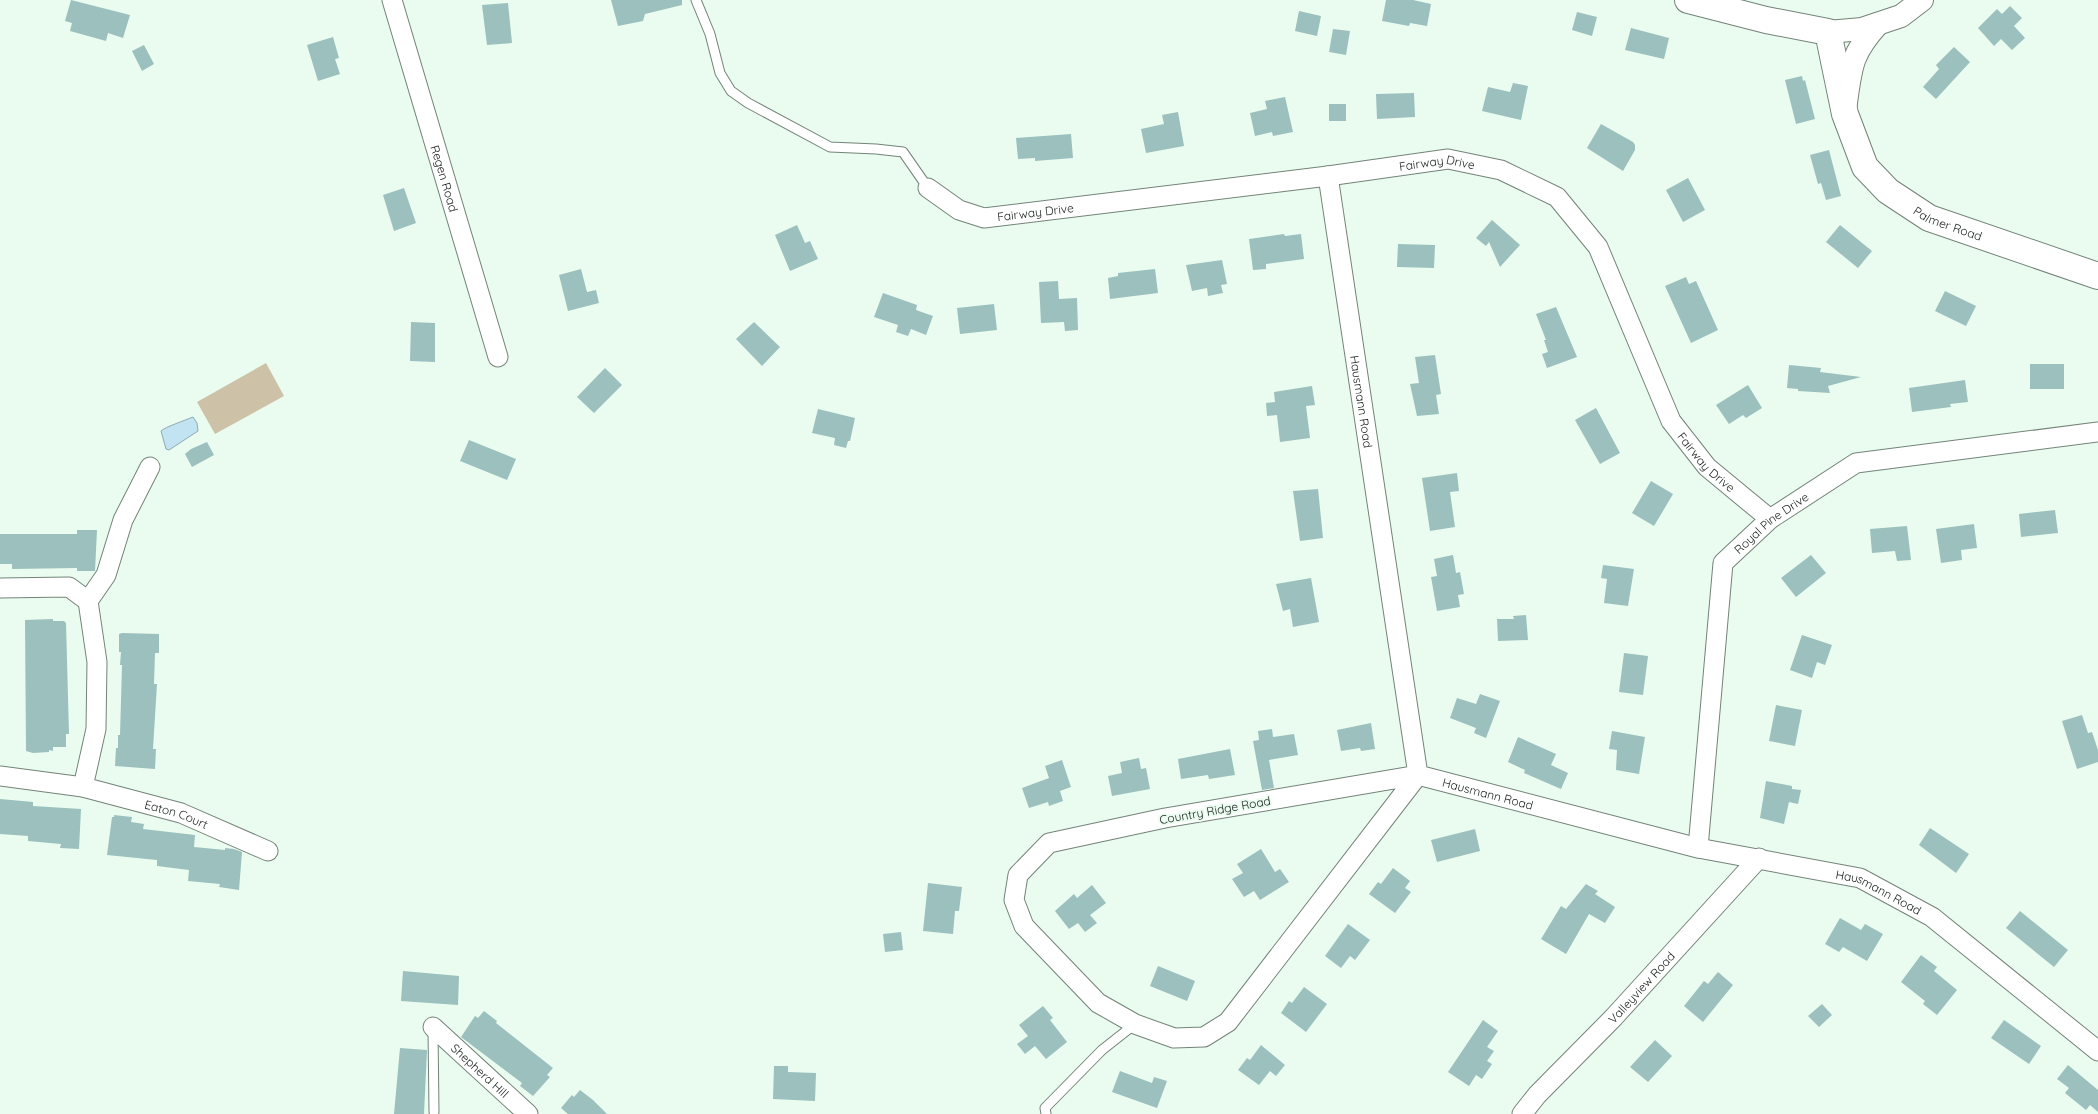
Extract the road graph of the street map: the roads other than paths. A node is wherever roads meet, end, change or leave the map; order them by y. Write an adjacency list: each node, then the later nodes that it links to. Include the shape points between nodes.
1 (392, 0): 11 (street, Regen Road)
2 (696, 0): 9 (lane, via 710,34 720,73 731,91 830,147 903,152)
3 (1688, 0): 6 (main road)
4 (1922, 0): 5 (street, via 1901,16)
5 (1878, 24): 6 (street); 7 (street, Palmer Road, via 1860,44 1850,69)
6 (1828, 32): 7 (main road, Palmer Road)
7 (1845, 114): 10 (main road, Palmer Road, via 1865,167 1888,191 1929,218)
8 (1328, 176): 9 (street, Fairway Drive, via 984,218 959,210); 14 (street, Fairway Drive, via 1448,159 1500,170 1557,197 1598,247 1670,421 1707,467); 17 (street, Hausmann Road)
9 (928, 188)
10 (2098, 276)
11 (498, 357)
12 (2098, 432): 14 (street, Royal Pine Drive, via 1856,463)
13 (150, 467): 16 (street, via 123,520 106,575)
14 (1770, 519): 20 (street, Royal Pine Drive, via 1723,563)
15 (0, 588): 16 (street, via 69,587)
16 (88, 601): 19 (street, via 97,662 96,729)
17 (1418, 775): 20 (street, Hausmann Road); 23 (street, Country Ridge Road, via 1228,1022 1204,1037 1174,1038); 23 (street, Country Ridge Road, via 1164,818 1049,843 1018,875 1014,900 1024,926 1098,1003)
18 (0, 776): 19 (street, Eaton Court)
19 (83, 787): 21 (street, Eaton Court, via 181,813)
20 (1698, 848): 22 (street, Hausmann Road)
21 (268, 851)
22 (1759, 858): 25 (street, Hausmann Road, via 1860,878 1932,917); 29 (street, Valleyview Road)
23 (1135, 1024): 28 (lane, via 1102,1050 1045,1108)
24 (433, 1027): 26 (lane); 27 (street, Shepherd Hill)
25 (2098, 1051)
26 (434, 1112)
27 (528, 1114)
28 (1046, 1114)
29 (1522, 1114)

